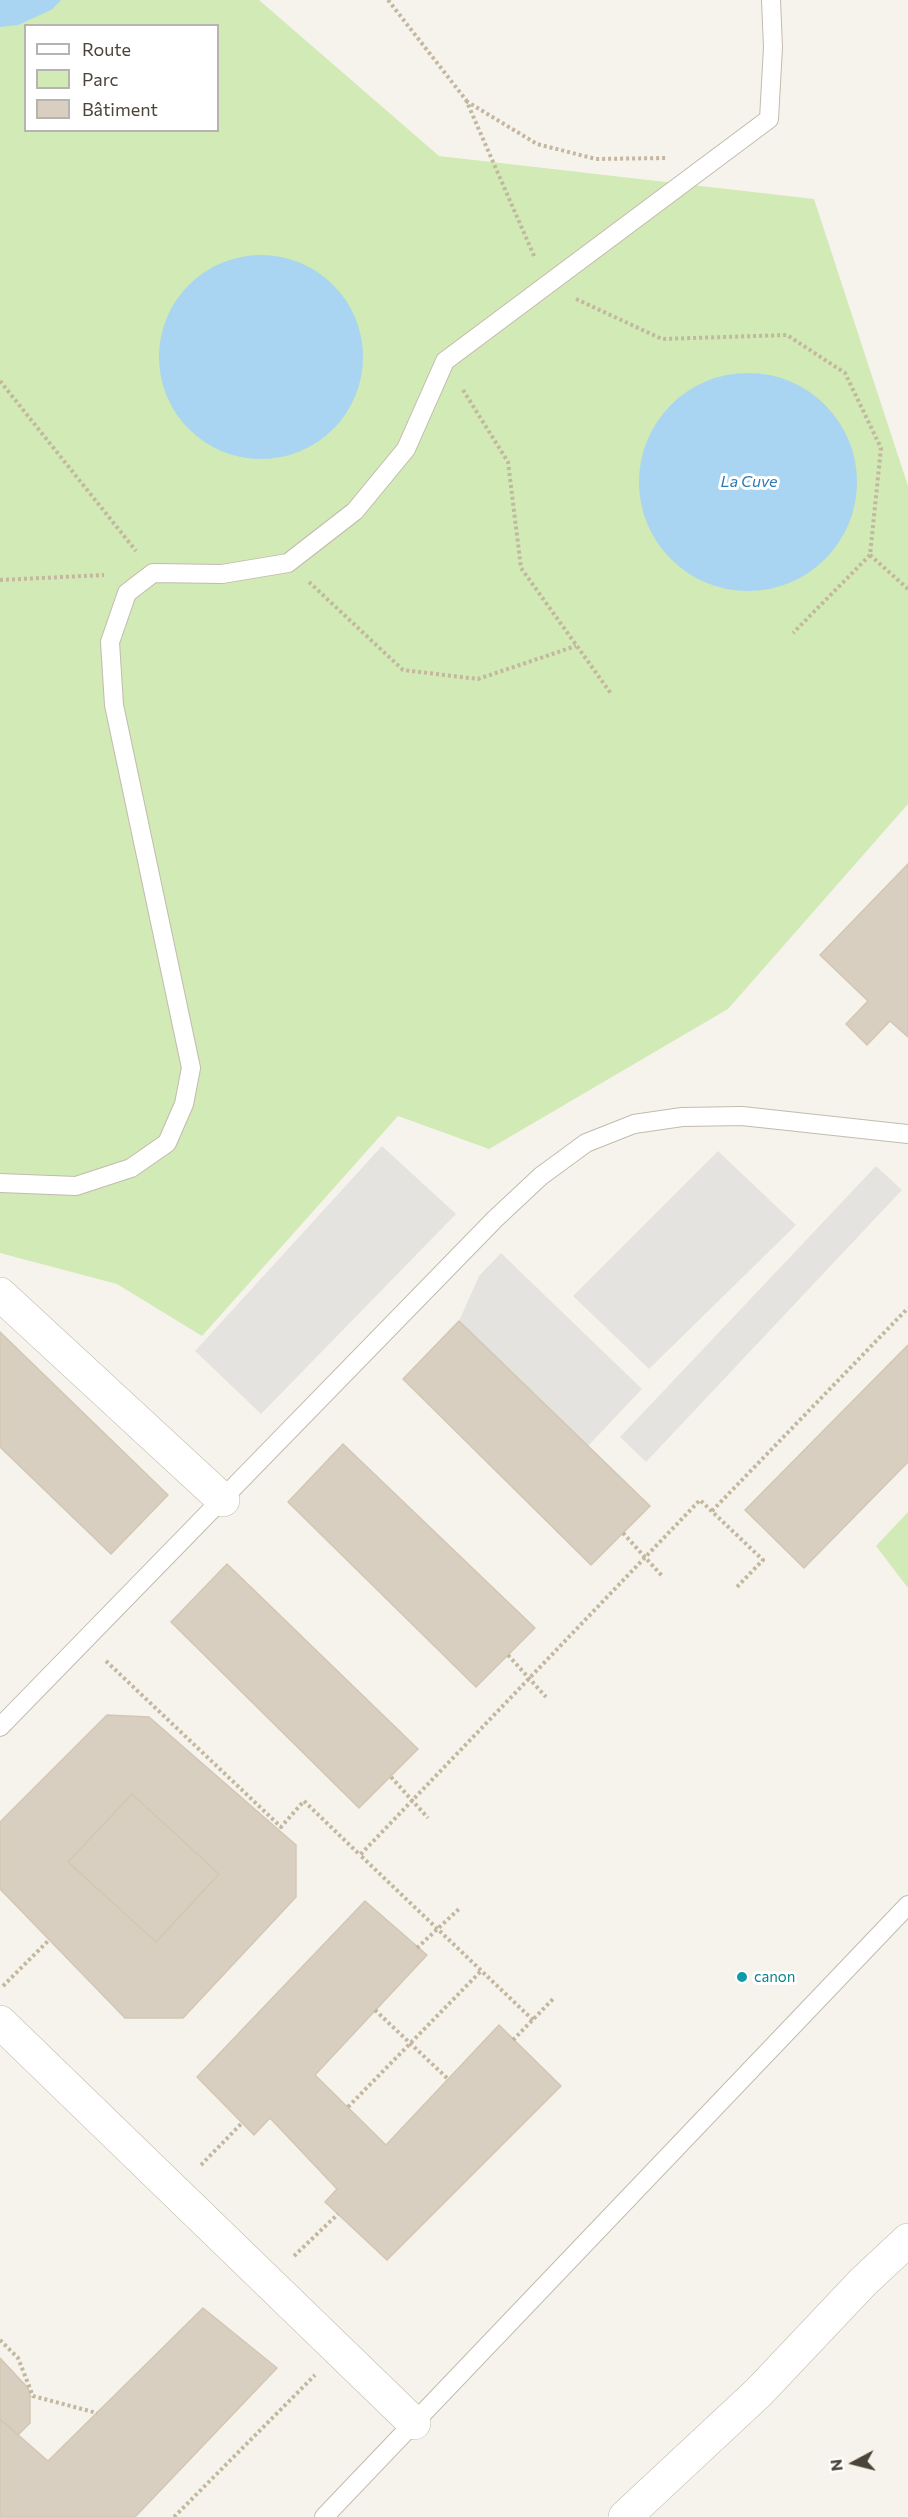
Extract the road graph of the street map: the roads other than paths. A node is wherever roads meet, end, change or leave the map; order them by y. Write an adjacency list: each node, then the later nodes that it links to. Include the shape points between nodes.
1 (771, 0): 3 (lane, via 769,119 445,361 406,449 355,511 288,563 222,573 153,573 127,593 110,642 114,705 191,1068 184,1104 167,1143 131,1168 76,1186)
2 (908, 1134): 5 (lane, via 742,1116 682,1117 634,1124 586,1143 541,1176 495,1219)
3 (0, 1183)
4 (0, 1294): 5 (street)
5 (223, 1500): 6 (lane)
6 (0, 1727)
7 (908, 1905): 10 (lane)
8 (0, 2022): 10 (street)
9 (908, 2240): 12 (street, via 759,2392)
10 (414, 2423): 11 (lane)
11 (324, 2517)
12 (625, 2517)

